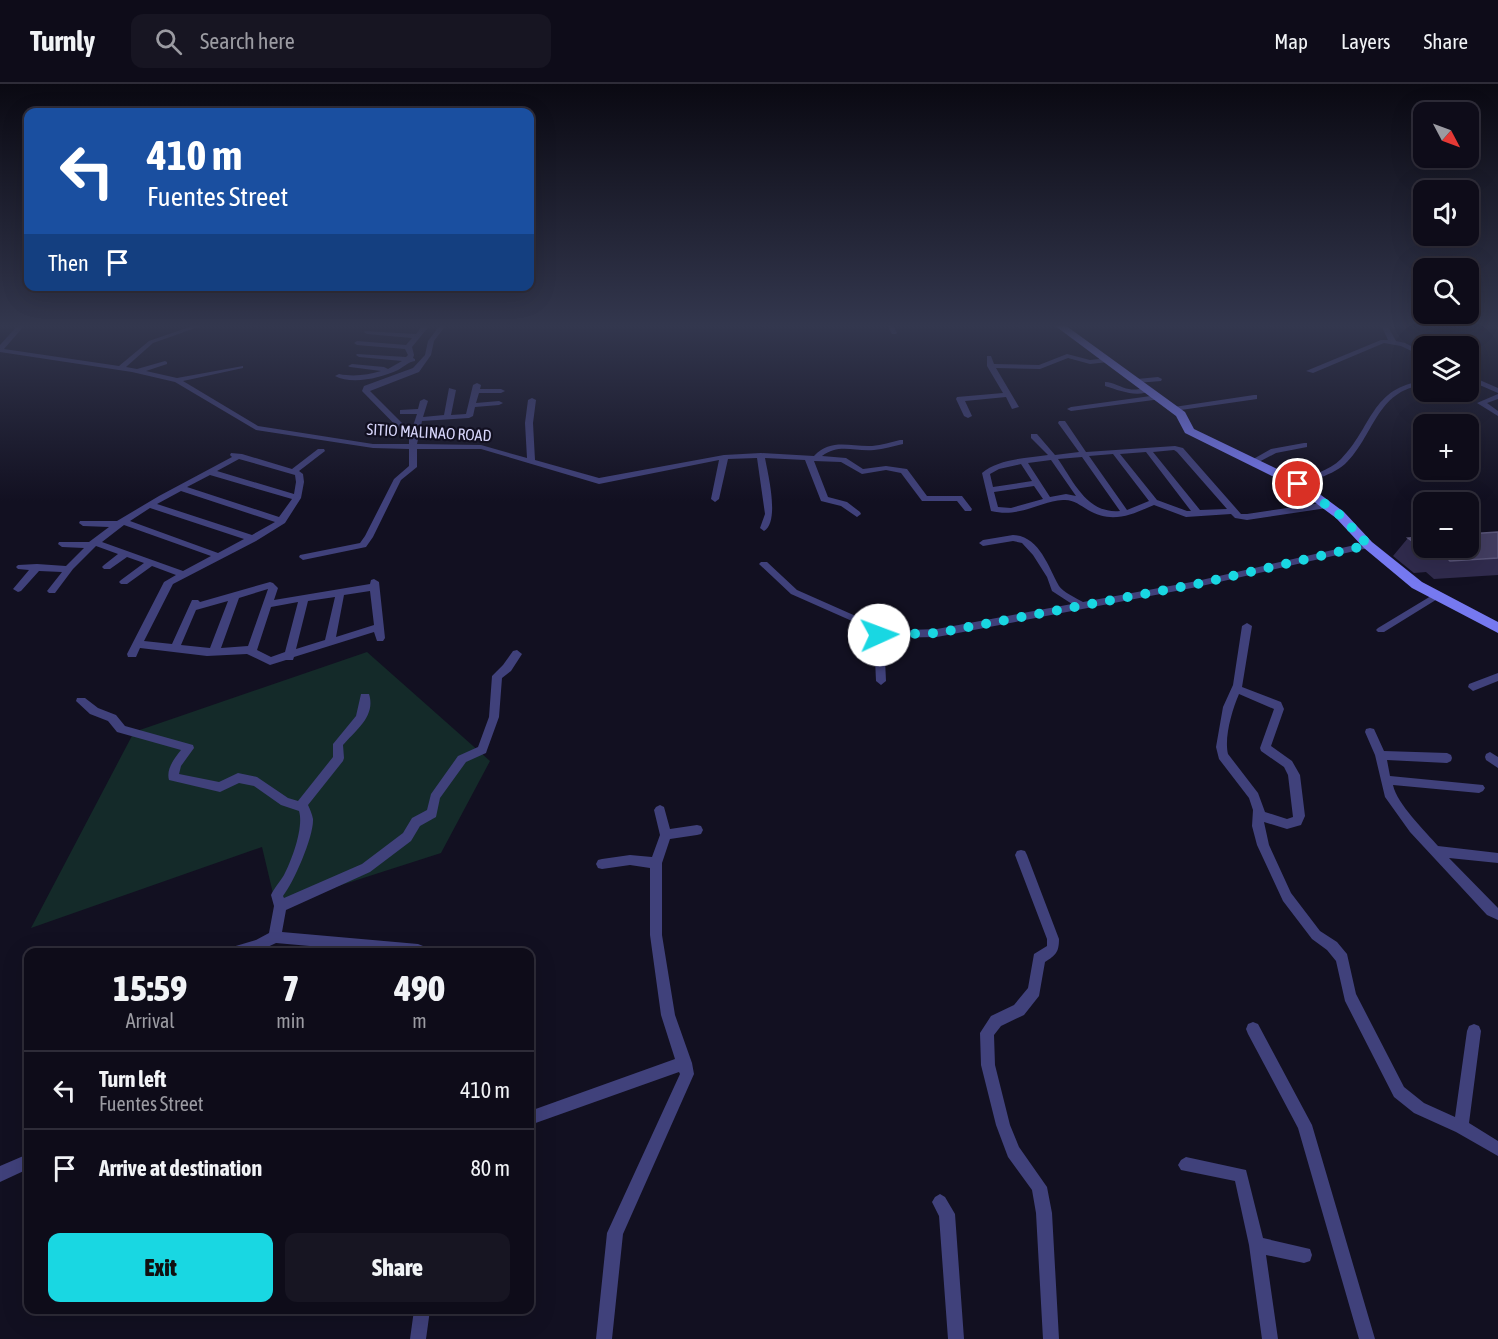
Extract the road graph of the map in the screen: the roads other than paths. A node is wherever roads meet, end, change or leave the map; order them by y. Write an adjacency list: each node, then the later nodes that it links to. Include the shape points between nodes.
1 (183, 384): 29 (street, SITIO MALINAO ROAD, via 256,428)
2 (380, 384): 30 (street, via 366,391)
3 (1000, 384): 12 (street)
4 (1108, 384): 9 (street, via 1129,392)
5 (1140, 384): 9 (street)
6 (1413, 384): 46 (street, via 1396,390 1339,465)
7 (1480, 384): 11 (street)
8 (452, 390): 26 (street)
9 (1149, 390): 13 (street)
10 (501, 391): 18 (street, via 476,388)
11 (1498, 393): 23 (street, via 1481,403)
12 (1006, 395): 19 (street); 25 (street, via 960,399)
13 (1158, 397): 20 (street); 21 (street)
14 (1254, 397): 21 (street)
15 (532, 400): 41 (street)
16 (424, 401): 24 (street)
17 (499, 403): 18 (street)
18 (473, 405): 26 (street, via 468,417)
19 (1015, 407)
20 (1071, 409)
21 (1174, 409): 42 (street, via 1189,431)
22 (403, 412): 24 (street)
23 (1498, 414)
24 (421, 415): 26 (street); 30 (street)
25 (968, 416)
26 (447, 417)
27 (1062, 423): 36 (street)
28 (1034, 436): 38 (street)
29 (335, 441): 30 (street, SITIO MALINAO ROAD, via 393,447); 44 (street)
30 (413, 442): 41 (street, SITIO MALINAO ROAD, via 481,447); 72 (street, via 412,467 398,479 363,545)
31 (900, 442): 39 (street, via 868,448 836,446)
32 (1305, 445): 42 (street, via 1274,451)
33 (1148, 450): 34 (street); 57 (street, via 1180,450); 60 (street)
34 (1115, 452): 36 (street); 53 (street)
35 (761, 454): 37 (street, SITIO MALINAO ROAD); 39 (street, SITIO MALINAO ROAD); 64 (street, via 769,514)
36 (1085, 455): 38 (street); 59 (street)
37 (724, 457): 41 (street, SITIO MALINAO ROAD, via 608,481 583,478); 50 (street)
38 (1054, 458): 40 (street); 52 (street)
39 (812, 459): 56 (street, SITIO MALINAO ROAD, via 843,460 862,472 886,468 904,471 925,499 960,498); 58 (street, via 824,499 844,504)
40 (1023, 461): 45 (street); 48 (street, via 988,469)
41 (531, 462)
42 (1252, 462): 46 (street)
43 (210, 472): 44 (street, via 236,455); 47 (street); 49 (street)
44 (293, 472): 49 (street, via 300,479)
45 (1037, 483): 48 (street); 51 (street)
46 (1298, 484): 55 (street)
47 (181, 488): 54 (street); 61 (street)
48 (989, 490): 51 (street, via 994,509 1000,511)
49 (296, 497): 61 (street)
50 (715, 499)
51 (1048, 501): 52 (street, via 1067,497)
52 (1084, 502): 59 (street, via 1101,512)
53 (1154, 502): 59 (street); 60 (street, via 1186,514)
54 (151, 505): 63 (street); 65 (street)
55 (1327, 505): 57 (street, via 1247,517); 69 (street)
56 (968, 509)
57 (1231, 511): 60 (street)
58 (857, 514)
59 (1126, 514)
60 (1198, 514)
61 (282, 521): 65 (street)
62 (82, 523): 63 (street)
63 (119, 523): 68 (street); 71 (street)
64 (765, 528)
65 (253, 539): 71 (street)
66 (983, 543): 88 (street, via 1021,538 1029,541 1053,575 1055,589)
67 (62, 544): 68 (street)
68 (91, 544): 70 (street); 78 (street)
69 (1368, 545): 85 (street); 88 (street, via 1197,584)
70 (125, 554): 73 (street); 77 (street)
71 (219, 556): 79 (street)
72 (303, 557)
73 (151, 562): 79 (street); 80 (street)
74 (764, 564): 93 (street, via 794,592 855,619)
75 (21, 567): 76 (street)
76 (37, 567): 78 (street); 81 (street)
77 (107, 567)
78 (67, 569): 82 (street)
79 (183, 574): 96 (street, via 169,582 135,649)
80 (124, 582)
81 (18, 589)
82 (52, 591)
83 (340, 592): 86 (street); 90 (street, via 374,584); 95 (street)
84 (235, 595): 87 (street, via 270,585 273,588); 96 (street, via 194,604); 97 (street)
85 (1436, 596): 91 (street); 92 (street)
86 (304, 598): 87 (street); 100 (street)
87 (268, 604): 98 (street)
88 (1079, 604): 93 (street, via 937,633)
89 (1247, 626): 104 (street)
90 (378, 627): 94 (street); 95 (street)
91 (1498, 628)
92 (1381, 630)
93 (879, 635): 102 (street)
94 (380, 638)
95 (330, 641): 100 (street)
96 (175, 649): 97 (street)
97 (214, 652): 98 (street)
98 (252, 652): 100 (street, via 270,661)
99 (517, 654): 122 (street, via 497,676 494,717 482,750 462,759 435,797 432,813 416,822 406,837 366,868)
100 (289, 657)
101 (1498, 677): 103 (street)
102 (881, 681)
103 (1473, 687)
104 (1236, 689): 114 (street, via 1228,707 1221,747 1223,756 1254,796); 114 (street, via 1277,705 1279,709 1265,748 1288,764 1297,786 1297,821 1287,824)
105 (365, 697): 112 (street, via 365,712 360,721 338,744 339,758)
106 (81, 700): 112 (street, via 112,718 121,729 189,748 176,764 173,777 220,787 238,778 257,782 285,802)
107 (1370, 732): 108 (street)
108 (1380, 755): 109 (street); 110 (street)
109 (1447, 758)
110 (1385, 780): 111 (street); 117 (street, via 1389,794)
111 (1479, 788)
112 (300, 806): 122 (street, via 309,817 306,832 297,863 277,894)
113 (660, 810): 116 (street)
114 (1258, 815): 131 (street, via 1263,845 1287,897 1316,936 1342,958 1350,996 1399,1092 1419,1108)
115 (697, 830): 116 (street)
116 (666, 835): 120 (street)
117 (1436, 851): 119 (street); 123 (street)
118 (1021, 855): 143 (street, via 1053,939 1053,949 1039,958 1034,991 1019,1010 996,1021 987,1033 988,1065 1013,1152 1039,1188 1044,1213)
119 (1498, 858)
120 (656, 862): 121 (street); 129 (street, via 656,935 661,981 668,1016)
121 (602, 864)
122 (280, 906): 124 (street)
123 (1498, 914)
124 (275, 937): 125 (street); 126 (street)
125 (250, 948)
126 (396, 948)
127 (1253, 1029): 145 (street, via 1305,1125)
128 (1474, 1031): 131 (street)
129 (685, 1063): 130 (street); 141 (street, via 688,1070 683,1086 615,1233)
130 (534, 1117)
131 (1461, 1128): 132 (street)
132 (1498, 1149)
133 (24, 1163): 135 (street)
134 (1186, 1165): 137 (street, via 1241,1175)
135 (0, 1174)
136 (940, 1202): 142 (street, via 947,1214)
137 (1257, 1245): 138 (street); 144 (street)
138 (1304, 1256)
139 (421, 1314): 140 (street)
140 (418, 1339)
141 (604, 1339)
142 (956, 1339)
143 (1051, 1339)
144 (1270, 1339)
145 (1367, 1339)

